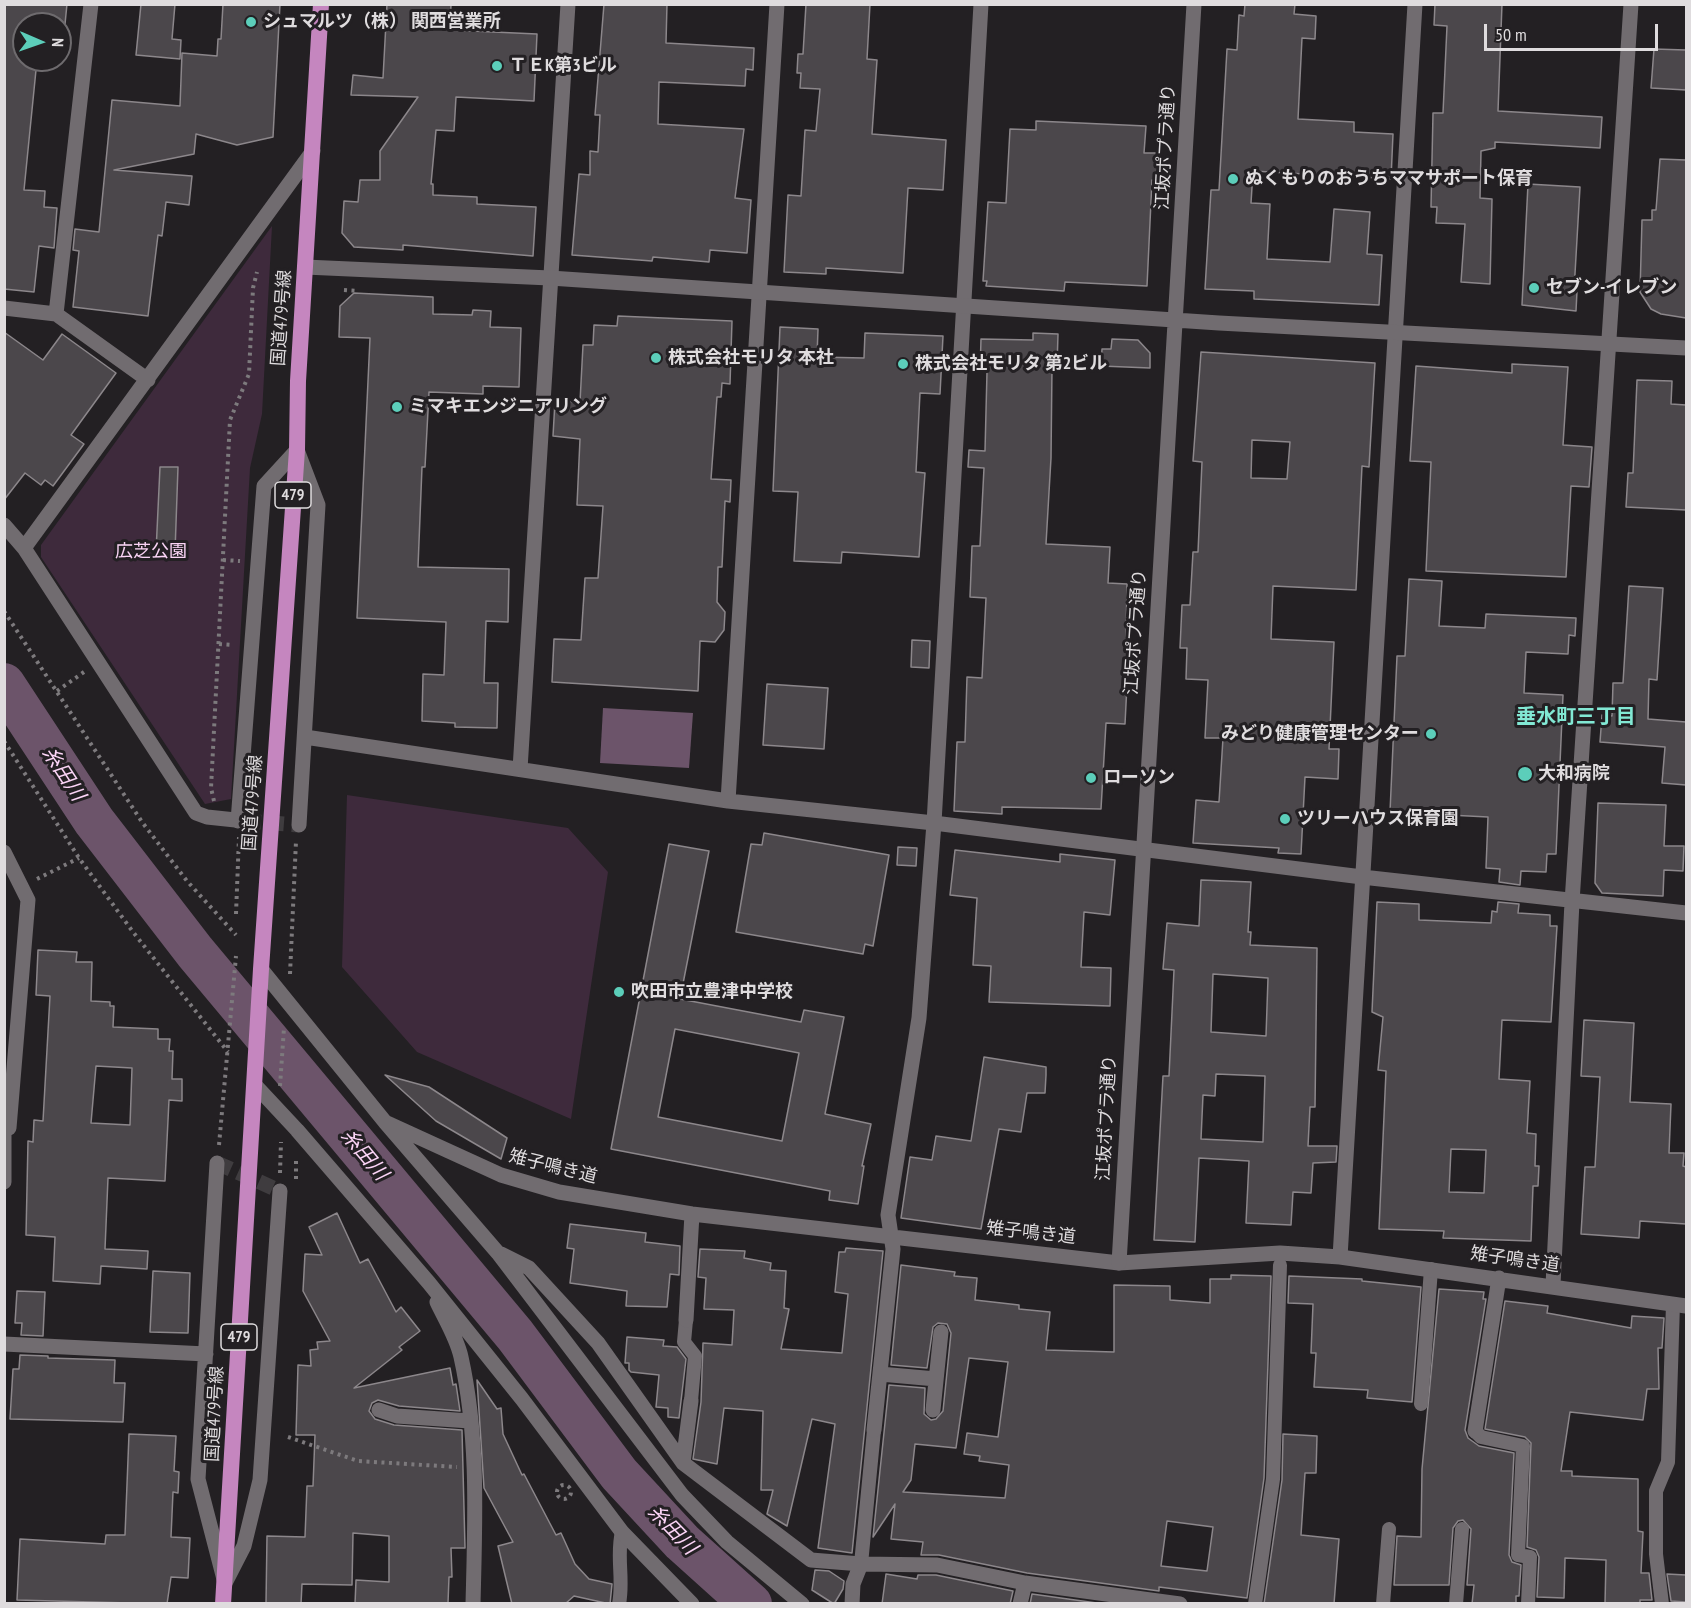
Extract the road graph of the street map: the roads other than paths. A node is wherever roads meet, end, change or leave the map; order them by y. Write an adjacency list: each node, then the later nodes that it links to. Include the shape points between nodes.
1 (91, 4): 15 (street)
2 (321, 4): 9 (highway, 国道479号線 / 479)
3 (568, 4): 11 (street)
4 (777, 4): 12 (street)
5 (981, 4): 13 (street)
6 (1194, 4): 16 (street, 江坂ポプラ通り)
7 (1415, 4): 17 (street)
8 (1630, 4): 18 (street)
9 (313, 151): 10 (highway, 国道479号線 / 479); 20 (street)
10 (305, 267): 11 (street); 21 (highway, 国道479号線 / 479)
11 (550, 278): 12 (street); 25 (street)
12 (759, 294): 13 (street); 26 (street)
13 (964, 307): 16 (street); 27 (street)
14 (4, 308): 15 (street)
15 (56, 314): 20 (street)
16 (1175, 320): 17 (street); 29 (street, 江坂ポプラ通り)
17 (1395, 332): 18 (street); 31 (street)
18 (1610, 343): 19 (street); 32 (street)
19 (1686, 348)
20 (148, 380): 23 (street)
21 (297, 450): 23 (street, via 264,486 242,821 196,813); 24 (street, via 318,505); 34 (highway, 国道479号線 / 479)
22 (4, 525): 23 (street)
23 (24, 548)
24 (305, 737): 25 (street); 28 (street)
25 (520, 769): 26 (street)
26 (728, 801): 27 (street)
27 (934, 823): 29 (street); 43 (street, via 919,1018 888,1215)
28 (298, 831)
29 (1142, 850): 31 (street); 46 (street, 江坂ポプラ通り)
30 (4, 852): 39 (street, via 28,900)
31 (1362, 877): 32 (street); 45 (street)
32 (1572, 902): 33 (street); 51 (street)
33 (1686, 913)
34 (261, 977): 35 (highway, 国道479号線 / 479); 37 (street)
35 (255, 1078): 50 (street); 71 (highway, 国道479号線 / 479)
36 (4, 1111): 39 (street)
37 (385, 1122): 42 (street, 雉子鳴き道, via 501,1175 559,1192); 44 (street)
38 (217, 1163): 56 (street)
39 (5, 1170): 40 (street)
40 (4, 1182)
41 (280, 1191): 71 (street, via 260,1480 244,1546)
42 (692, 1214): 43 (street, 雉子鳴き道); 53 (street)
43 (889, 1237): 46 (street, 雉子鳴き道); 57 (street, via 893,1249)
44 (498, 1253): 66 (street, via 529,1268 598,1343); 77 (street, via 682,1495 727,1542)
45 (1340, 1257): 46 (street, 雉子鳴き道, via 1280,1253); 48 (street, 雉子鳴き道)
46 (1119, 1263)
47 (1280, 1265): 81 (lane, via 1273,1479)
48 (1431, 1269): 49 (street, 雉子鳴き道); 60 (lane)
49 (1499, 1278): 51 (street, 雉子鳴き道); 65 (street)
50 (429, 1283): 63 (street, via 460,1355); 69 (street)
51 (1552, 1285): 52 (street, 雉子鳴き道)
52 (1680, 1305): 85 (lane, via 1668,1461 1656,1491 1656,1554)
53 (686, 1320): 59 (lane, via 684,1342 695,1356)
54 (941, 1332): 58 (street)
55 (4, 1344): 56 (street)
56 (206, 1354): 71 (street, via 198,1479)
57 (880, 1374): 58 (street); 64 (street)
58 (936, 1379): 62 (street)
59 (691, 1401): 66 (street)
60 (1421, 1404)
61 (379, 1410): 63 (street, via 397,1416)
62 (933, 1410)
63 (470, 1421): 74 (street, via 475,1468)
64 (874, 1430): 70 (lane)
65 (1475, 1431): 84 (lane, via 1481,1437 1523,1446 1518,1555 1530,1557)
66 (682, 1463): 70 (street, via 811,1560)
67 (1389, 1529): 82 (lane)
68 (1462, 1529): 83 (lane)
69 (622, 1532): 75 (lane, via 618,1547 622,1588); 76 (street)
70 (861, 1564): 72 (street, via 937,1564); 78 (street, via 853,1584)
71 (225, 1583): 73 (highway, 国道479号線 / 479)
72 (1025, 1583): 79 (street); 80 (street)
73 (223, 1604)
74 (474, 1604)
75 (619, 1604)
76 (692, 1604)
77 (802, 1604)
78 (852, 1604)
79 (1020, 1604)
80 (1180, 1604)
81 (1255, 1604)
82 (1383, 1604)
83 (1456, 1604)
84 (1528, 1604)
85 (1662, 1604)

